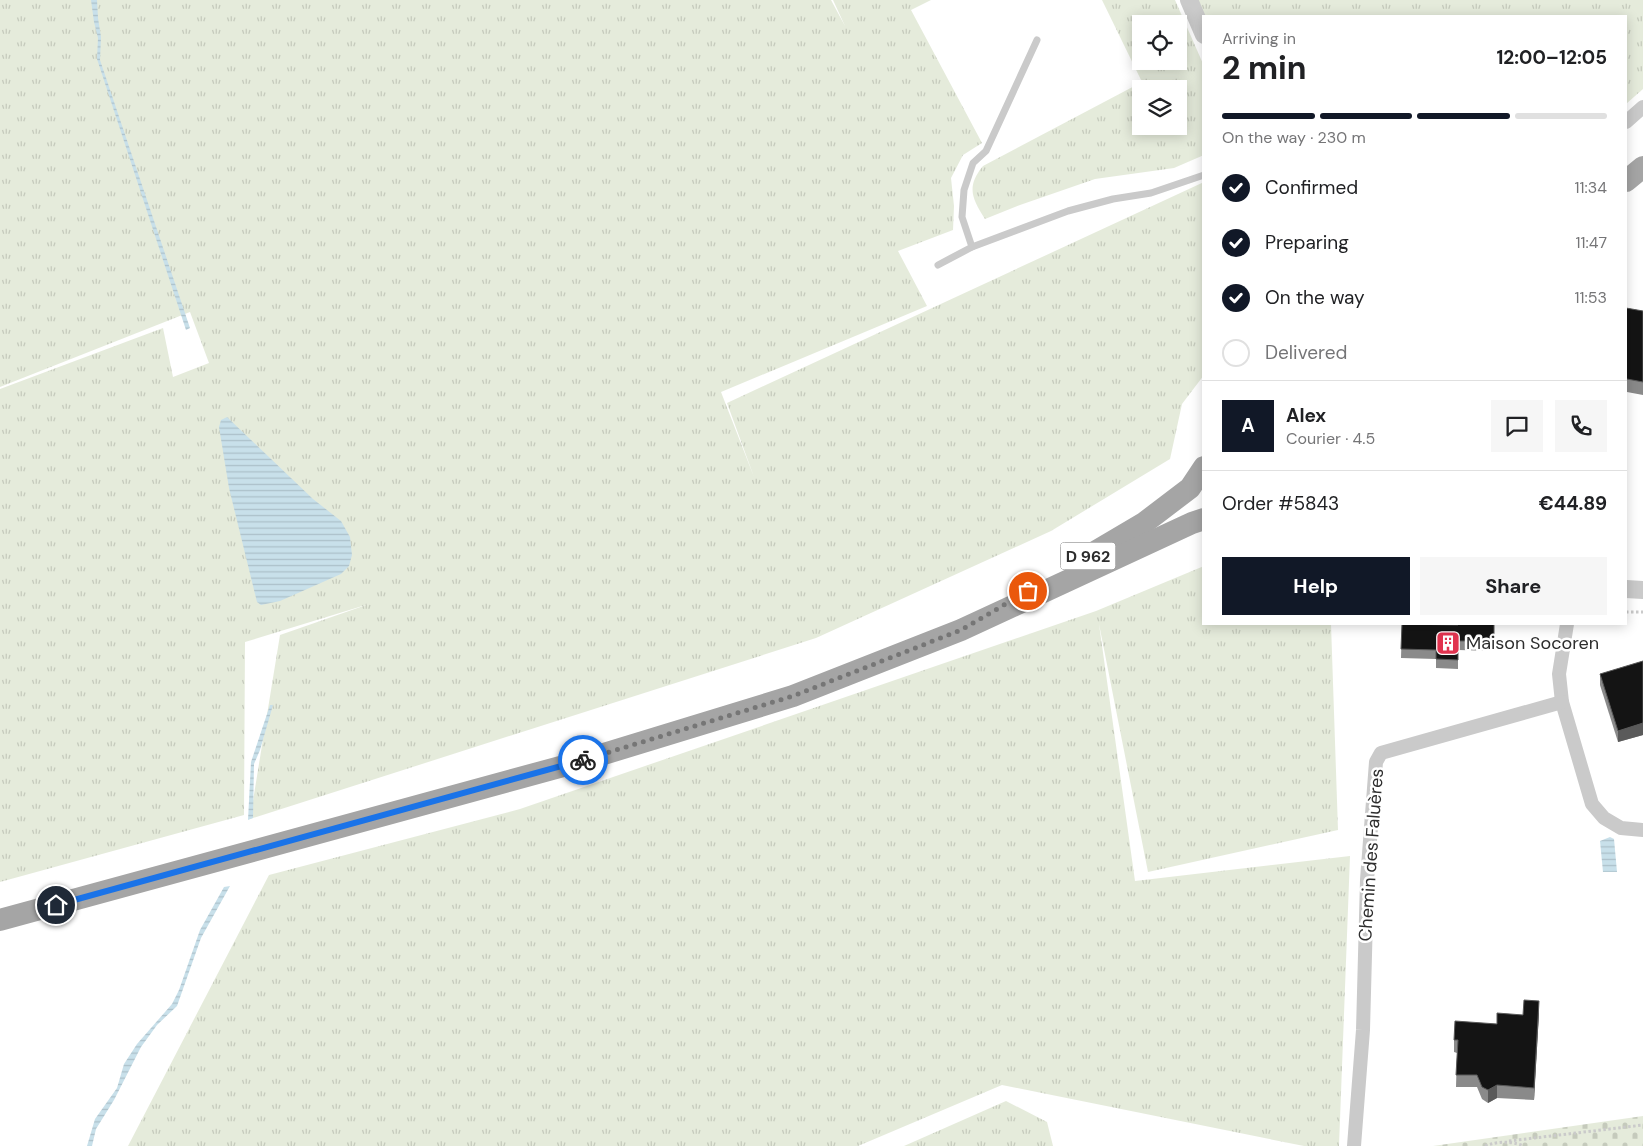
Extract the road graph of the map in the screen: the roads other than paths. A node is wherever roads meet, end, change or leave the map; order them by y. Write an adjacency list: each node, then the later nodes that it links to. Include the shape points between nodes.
1 (1189, 0): 2 (street)
2 (1202, 30)
3 (1037, 40): 9 (lane, via 986,151 973,163 964,190 962,217)
4 (1643, 107): 5 (street)
5 (1627, 121)
6 (1643, 167): 8 (main road)
7 (1202, 176): 9 (lane, via 1152,193 1068,210)
8 (1627, 180)
9 (972, 247): 10 (lane)
10 (938, 265)
11 (1202, 470): 16 (main road, D 962, via 1190,488 1144,523)
12 (1202, 520): 16 (main road, D 962)
13 (1627, 590): 14 (street)
14 (1643, 590)
15 (1567, 625): 17 (street, via 1559,674)
16 (961, 630): 19 (main road, D 962, via 793,696 571,764)
17 (1562, 702): 18 (street, via 1592,804 1604,818 1621,828); 20 (street, Chemin des Faluères, via 1381,754 1376,762)
18 (1643, 830)
19 (0, 920)
20 (1354, 1146)

